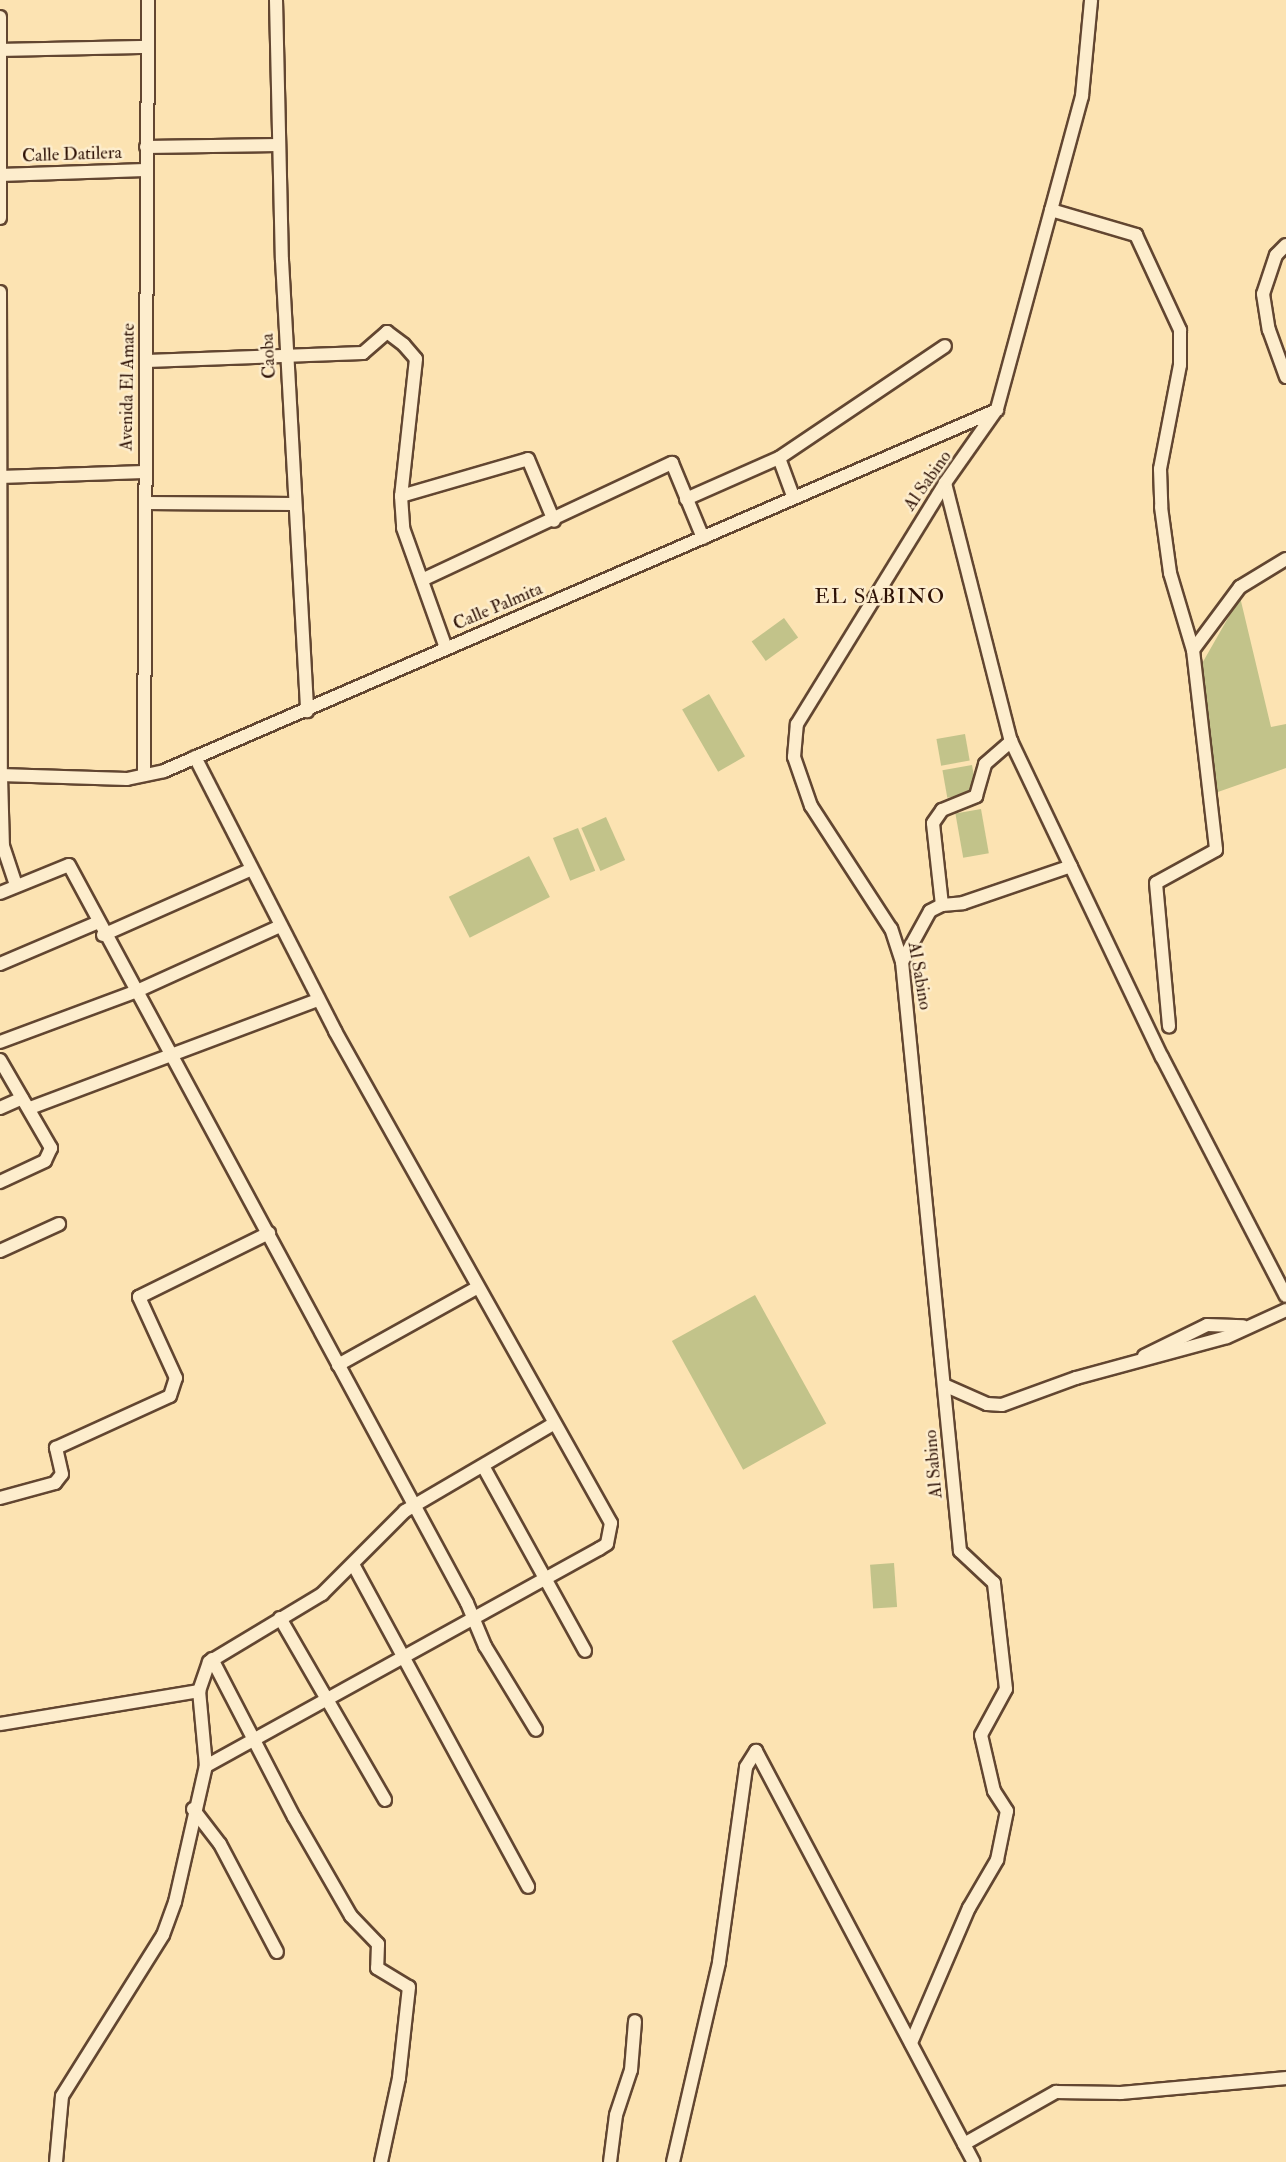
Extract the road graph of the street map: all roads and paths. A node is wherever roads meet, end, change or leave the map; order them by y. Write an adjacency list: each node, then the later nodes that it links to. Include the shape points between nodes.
1 (148, 0): 5 (street, Avenida El Amate)
2 (276, 0): 7 (street, Caoba)
3 (1091, 0): 11 (street, Al Sabino, via 1083,86)
4 (0, 17): 6 (street)
5 (146, 47): 6 (street); 8 (street, Avenida El Amate)
6 (2, 50): 10 (street)
7 (278, 145): 8 (street); 16 (street, Caoba)
8 (146, 147): 9 (street, Avenida El Amate)
9 (145, 170): 10 (street, Calle Datilera); 17 (street, Avenida El Amate)
10 (1, 175): 12 (street)
11 (1051, 210): 19 (street, Al Sabino); 34 (street, via 1137,235 1180,330 1180,365 1160,469 1170,573)
12 (0, 218)
13 (1286, 245): 18 (street, via 1276,255 1263,294 1269,330)
14 (0, 292): 22 (street)
15 (945, 346): 20 (street)
16 (286, 354): 17 (street); 24 (street, via 363,353 387,332 416,359); 28 (street, Caoba)
17 (147, 361): 21 (street, Avenida El Amate)
18 (1286, 377)
19 (997, 409): 23 (street, Al Sabino); 25 (street, Calle Palmita)
20 (779, 458): 25 (street); 26 (street)
21 (144, 472): 22 (street); 27 (street, Avenida El Amate)
22 (1, 477): 39 (street)
23 (945, 483): 36 (street); 48 (street, Al Sabino, via 797,723 794,757 811,806 891,929)
24 (401, 496): 29 (street, via 528,459); 32 (street, via 403,528)
25 (793, 496): 30 (street, Calle Palmita)
26 (686, 499): 29 (street, via 672,463); 30 (street)
27 (145, 503): 28 (street); 38 (street, Avenida El Amate)
28 (294, 504): 35 (street, Caoba)
29 (554, 521): 32 (street)
30 (703, 538): 33 (street, Calle Palmita)
31 (1286, 559): 34 (street, via 1240,587)
32 (424, 579): 33 (street)
33 (446, 648): 35 (street, Calle Palmita)
34 (1193, 650): 52 (street, via 1216,850 1156,883)
35 (307, 711): 37 (street, Calle Palmita)
36 (1011, 741): 40 (street); 44 (street, via 985,764 976,796 942,810 933,823)
37 (195, 757): 38 (street, Calle Palmita); 41 (street)
38 (144, 775): 39 (street, Calle Palmita)
39 (0, 776): 42 (street, via 3,846)
40 (1071, 866): 44 (street, via 963,903); 63 (street)
41 (250, 870): 46 (street); 47 (street)
42 (16, 885): 43 (street); 45 (street, via 69,865)
43 (0, 893)
44 (942, 905): 48 (street, via 930,911)
45 (96, 923): 47 (street); 49 (street)
46 (280, 926): 50 (street); 51 (street)
47 (103, 935): 50 (street)
48 (902, 962): 66 (street, Al Sabino)
49 (0, 964)
50 (137, 991): 53 (street); 54 (street)
51 (318, 1000): 54 (street); 62 (street)
52 (1169, 1026)
53 (0, 1042)
54 (170, 1052): 56 (street); 60 (street)
55 (0, 1060): 56 (street)
56 (26, 1103): 57 (street); 58 (street, via 50,1154)
57 (0, 1108)
58 (0, 1182)
59 (59, 1224): 61 (street)
60 (269, 1233): 65 (street); 69 (street, via 138,1297 176,1378 170,1396 56,1448 62,1474 56,1483)
61 (0, 1251)
62 (478, 1287): 65 (street); 67 (street)
63 (1286, 1296)
64 (1286, 1310): 66 (street, via 1243,1326 1227,1337 1141,1359 1002,1404 987,1404)
65 (338, 1365): 70 (street)
66 (944, 1385): 89 (street, Al Sabino, via 960,1551 994,1583 1005,1689 981,1735 994,1791 1007,1811 997,1860 969,1908)
67 (553, 1424): 68 (street); 72 (street, via 611,1524 611,1535 598,1549)
68 (483, 1466): 70 (street); 72 (street)
69 (0, 1498)
70 (413, 1507): 71 (street); 74 (street)
71 (354, 1566): 73 (street, via 322,1594); 76 (street)
72 (542, 1579): 74 (street); 75 (street)
73 (280, 1618): 77 (street); 79 (street)
74 (473, 1619): 76 (street); 81 (street)
75 (585, 1651)
76 (402, 1656): 79 (street); 86 (street)
77 (213, 1659): 78 (street); 82 (street)
78 (200, 1690): 80 (street); 83 (street)
79 (327, 1698): 82 (street); 84 (street)
80 (0, 1724)
81 (536, 1730)
82 (255, 1738): 83 (street); 93 (street, via 351,1916 378,1944 378,1968 410,1987 399,2078)
83 (206, 1766): 85 (street)
84 (385, 1800)
85 (193, 1809): 87 (street, via 220,1844); 92 (street, via 163,1935 62,2096)
86 (528, 1887)
87 (277, 1952)
88 (635, 2021): 94 (street, via 631,2070 616,2115)
89 (911, 2043): 91 (street); 95 (street, via 756,1750 746,1767 719,1962)
90 (1286, 2078): 91 (street, via 1121,2093 1056,2092)
91 (964, 2144): 96 (street)
92 (56, 2162)
93 (381, 2162)
94 (610, 2162)
95 (673, 2162)
96 (974, 2162)

